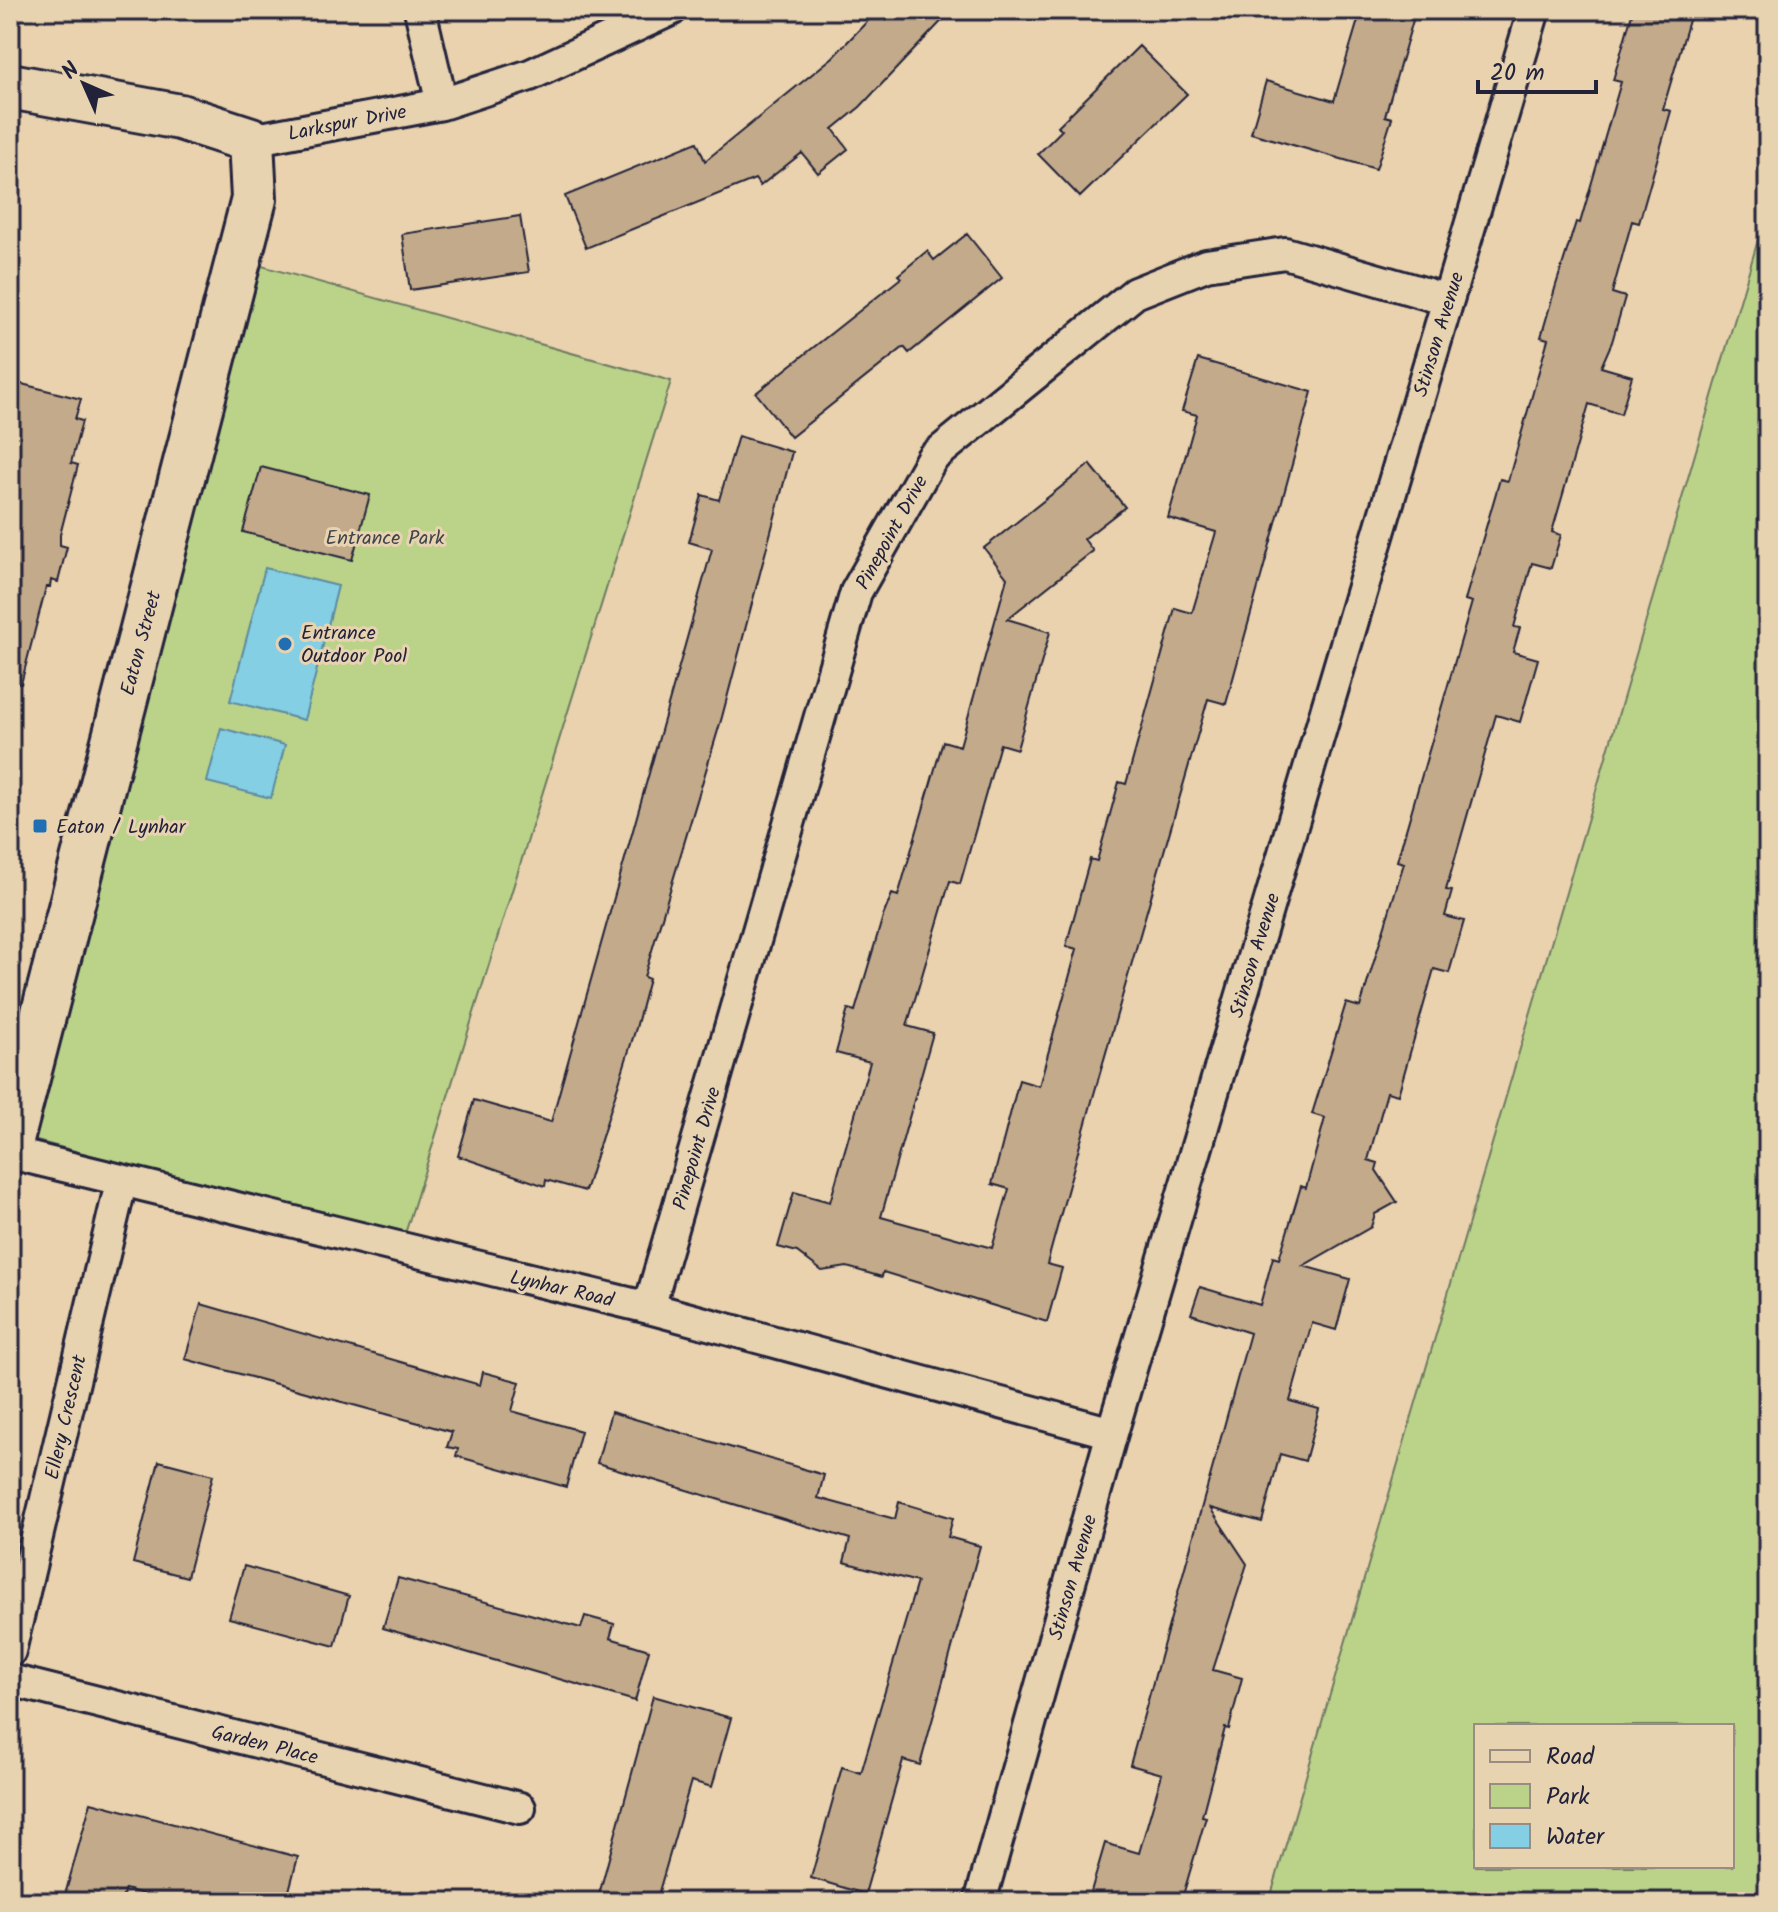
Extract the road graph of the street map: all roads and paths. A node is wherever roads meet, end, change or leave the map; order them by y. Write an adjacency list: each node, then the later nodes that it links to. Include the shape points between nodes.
1 (420, 10): 5 (street)
2 (671, 10): 5 (street, Larkspur Drive, via 530,75)
3 (1534, 10): 7 (street, Stinson Avenue)
4 (10, 86): 6 (street, Larkspur Drive, via 180,117)
5 (442, 104): 6 (street, Larkspur Drive)
6 (251, 140): 8 (street, Eaton Street, via 254,199)
7 (1448, 300): 11 (street, Pinepoint Drive, via 1285,253 1206,265 1135,293 932,458 856,592); 12 (street, Stinson Avenue)
8 (10, 1144)
9 (10, 1153): 10 (street, Lynhar Road)
10 (121, 1183): 11 (street, Lynhar Road); 13 (street, Ellery Crescent)
11 (649, 1308): 12 (street, Lynhar Road)
12 (1112, 1433): 16 (street, Stinson Avenue)
13 (10, 1651)
14 (10, 1680): 15 (street, Garden Place)
15 (520, 1808)
16 (980, 1902)

